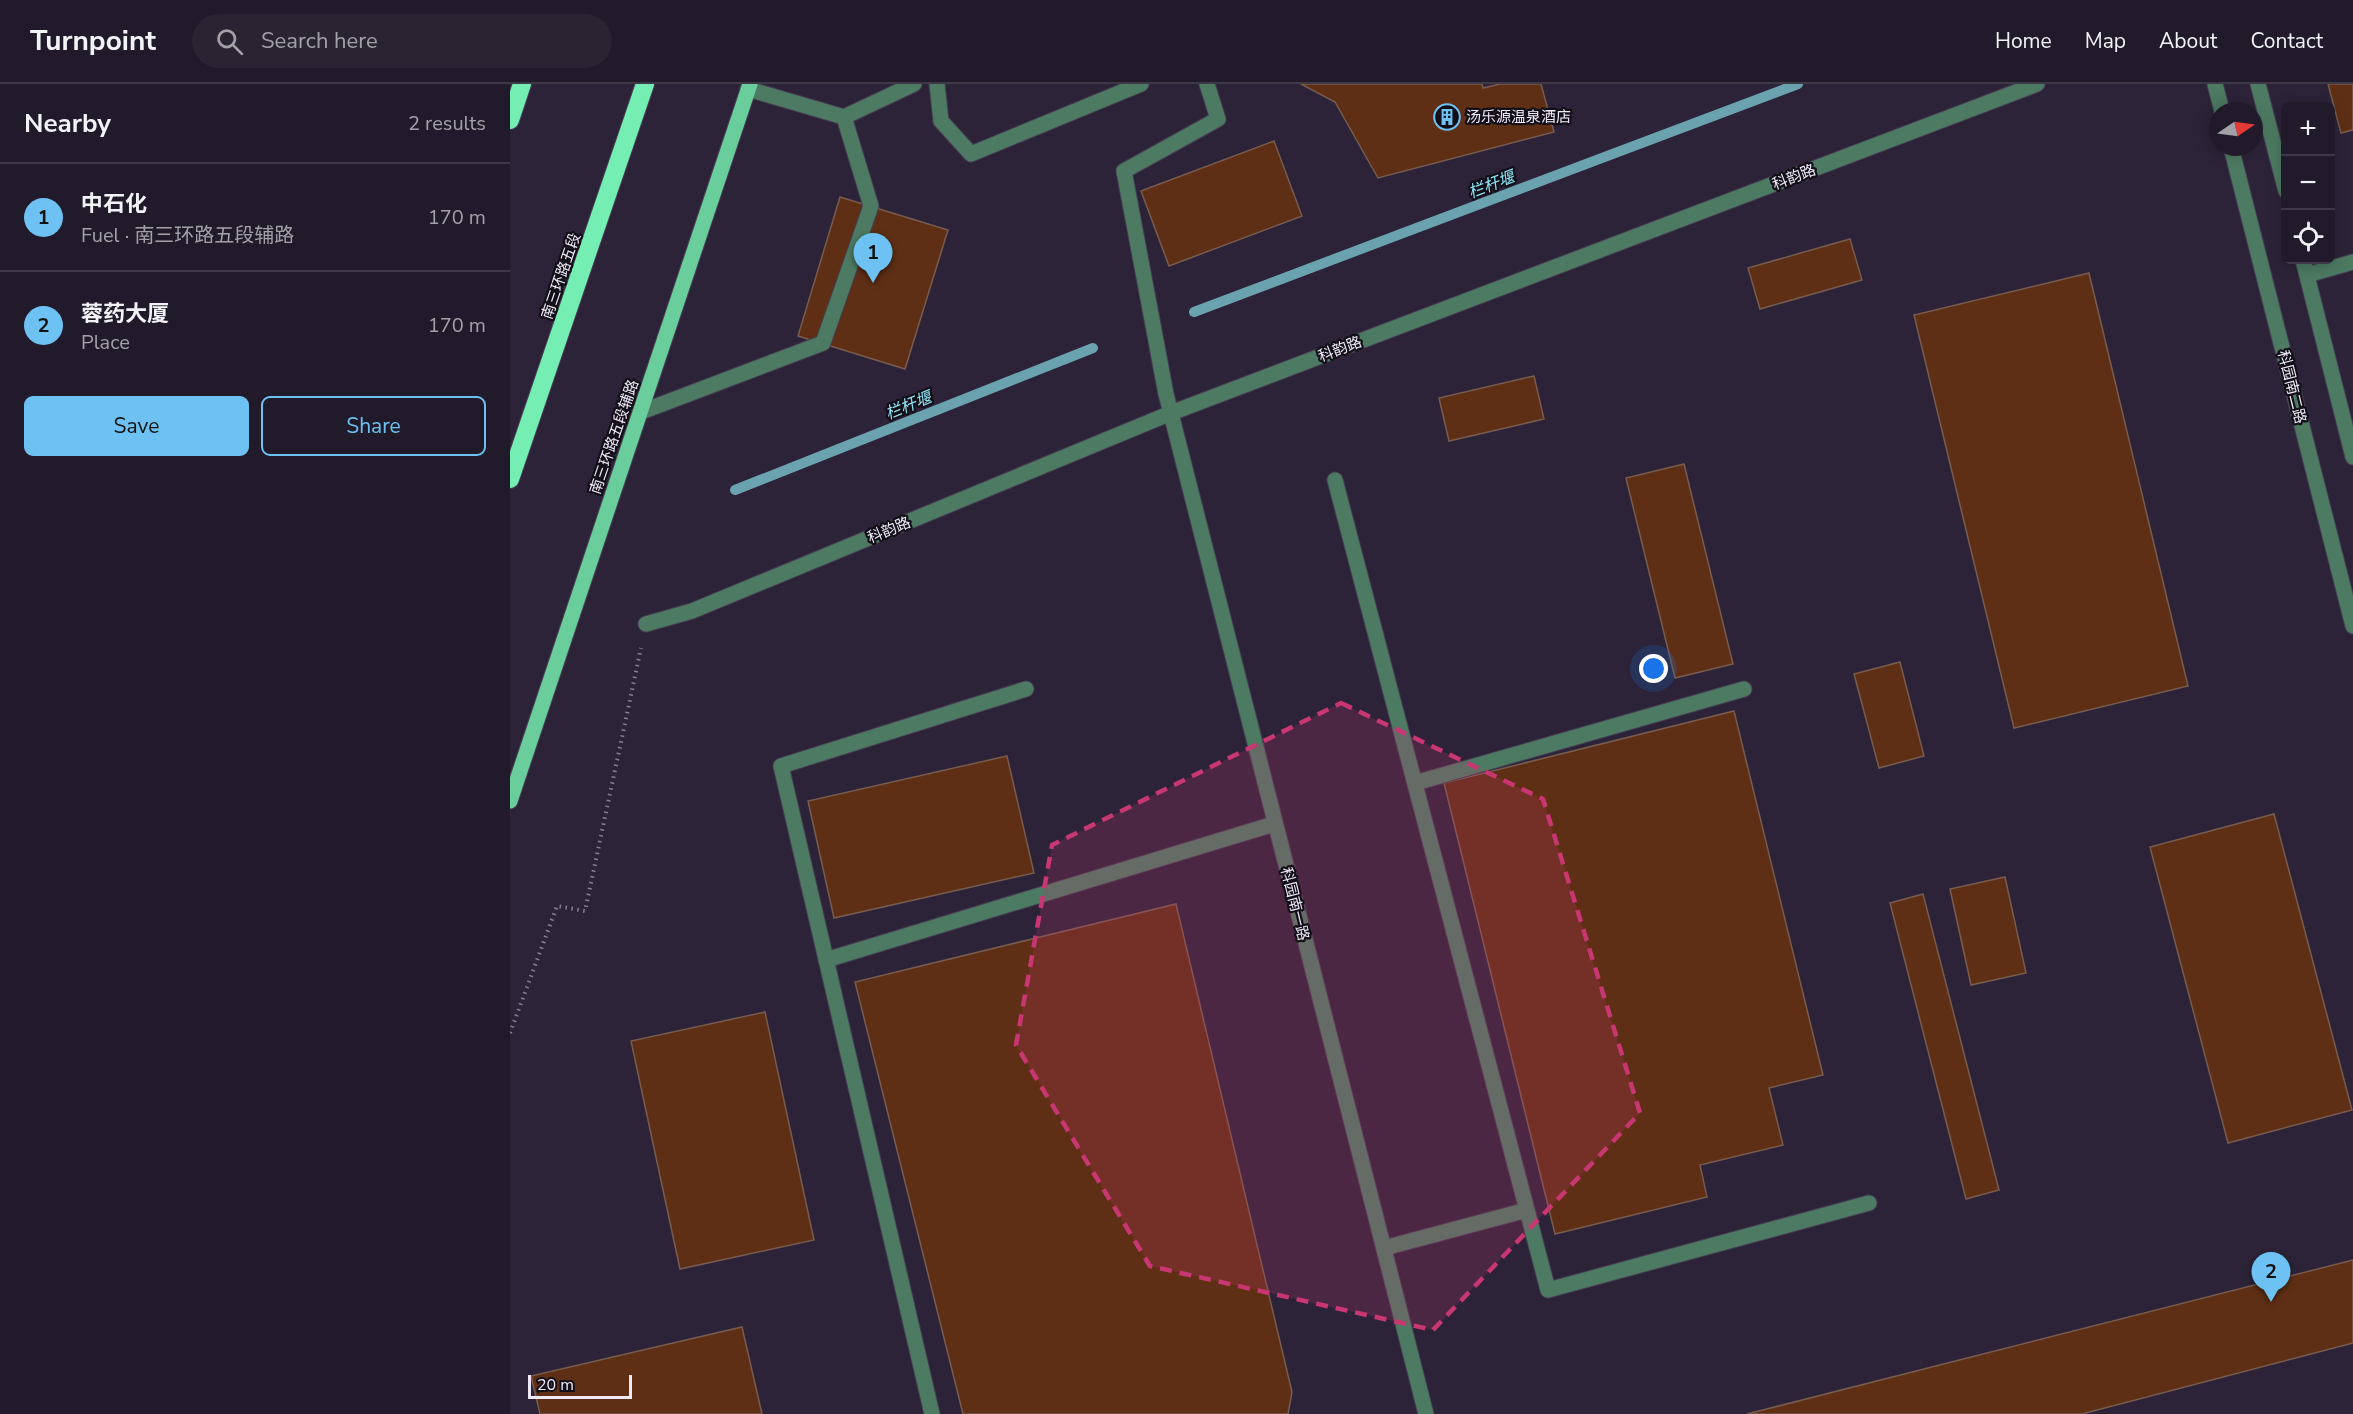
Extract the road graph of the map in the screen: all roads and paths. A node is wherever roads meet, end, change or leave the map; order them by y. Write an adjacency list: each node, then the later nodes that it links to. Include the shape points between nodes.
1 (522, 84): 13 (highway)
2 (645, 84): 22 (highway, 南三环路五段)
3 (914, 84): 12 (street)
4 (938, 84): 5 (street, via 940,121 971,154)
5 (1141, 84)
6 (1207, 84): 20 (street, 科园南一路, via 1218,119 1124,171)
7 (2037, 84): 20 (street, 科韵路)
8 (2216, 84): 11 (street)
9 (2258, 84): 15 (street)
10 (749, 86): 12 (street); 19 (main road, 南三环路五段辅路)
11 (2220, 102)
12 (844, 117): 19 (street, via 871,206 823,344)
13 (510, 120)
14 (2233, 156): 25 (street, 科园南二路)
15 (2281, 172)
16 (2353, 262): 18 (street)
17 (2304, 264): 18 (street)
18 (2307, 275): 21 (street)
19 (641, 412): 29 (main road, 南三环路五段辅路)
20 (1172, 413): 24 (street, 科韵路, via 692,611); 30 (street, 科园南一路)
21 (2353, 457)
22 (510, 479)
23 (1335, 480): 28 (street)
24 (646, 624): 32 (path, via 585,912 557,906)
25 (2353, 626)
26 (1026, 688): 31 (street, via 781,766)
27 (1744, 689): 28 (street)
28 (1415, 783): 34 (street)
29 (510, 801)
30 (1274, 824): 31 (street); 35 (street, 科园南一路)
31 (826, 960): 36 (street)
32 (510, 1033)
33 (1869, 1203): 34 (street, via 1548,1290)
34 (1527, 1210): 35 (street)
35 (1384, 1248): 37 (street, 科园南一路)
36 (932, 1414)
37 (1426, 1414)

